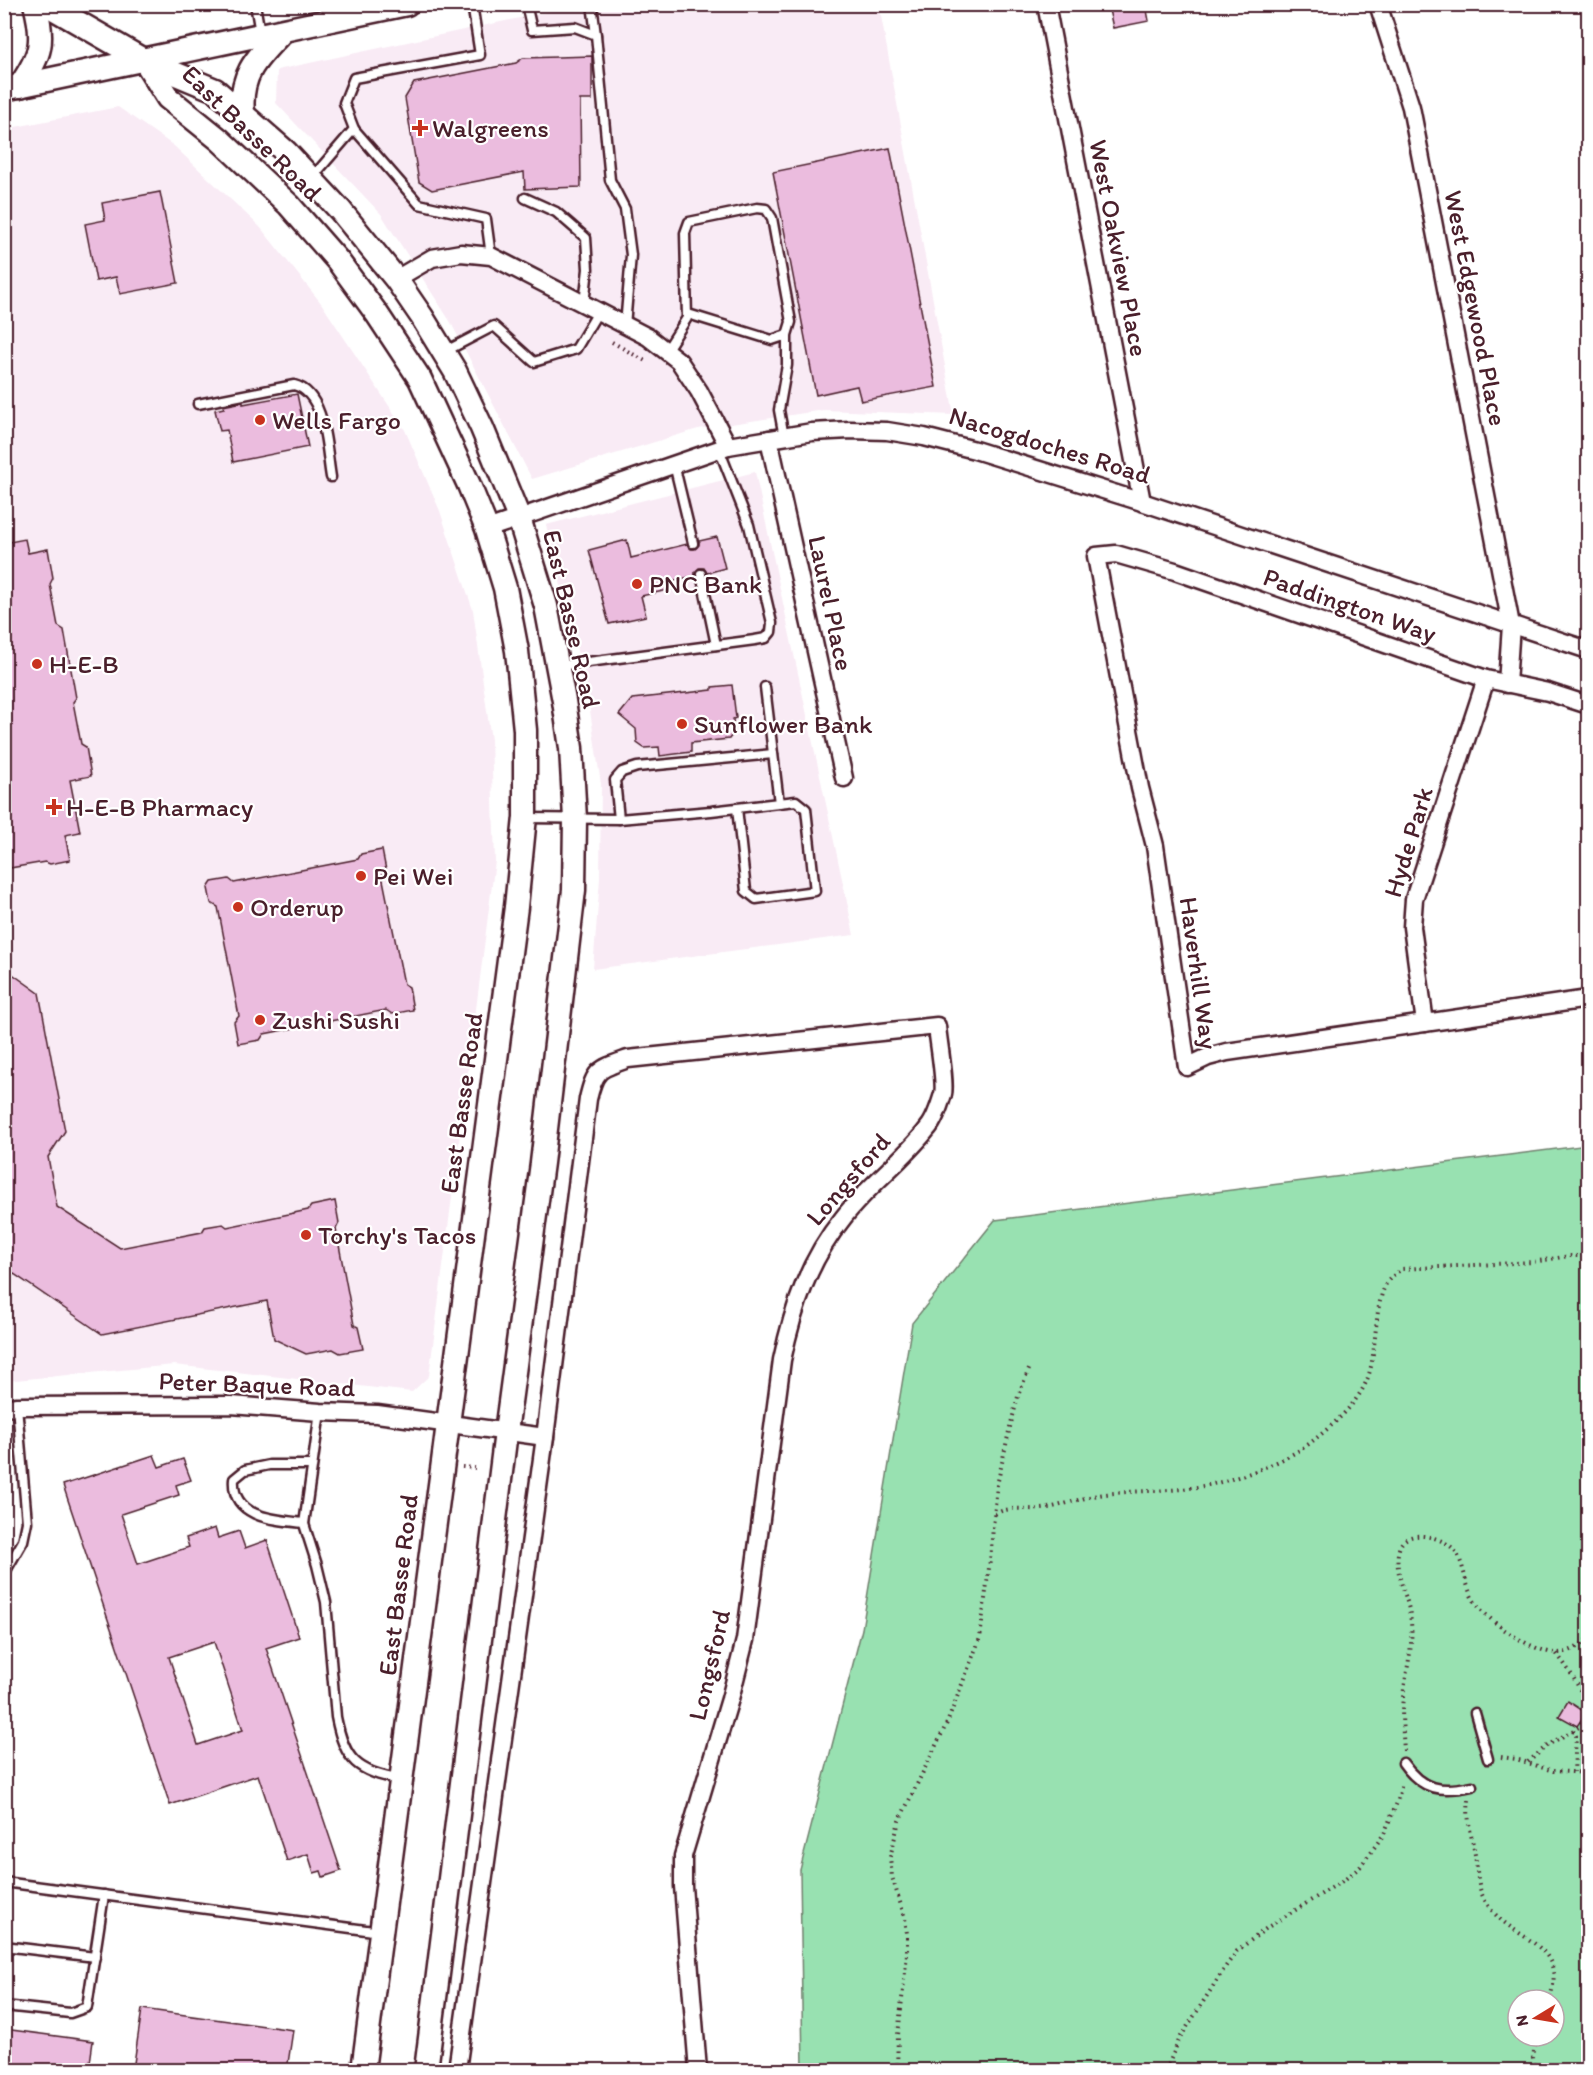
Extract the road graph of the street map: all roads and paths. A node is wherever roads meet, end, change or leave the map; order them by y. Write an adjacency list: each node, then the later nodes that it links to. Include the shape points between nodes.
1 (35, 4): 14 (main road, via 41,42 35,63)
2 (46, 4): 13 (main road)
3 (255, 4): 11 (lane)
4 (407, 4): 10 (main road)
5 (472, 4): 16 (lane, via 480,54 354,78 344,103)
6 (526, 4): 12 (lane, via 532,30 575,27)
7 (592, 4): 12 (lane)
8 (1046, 4): 34 (street, West Oakview Place)
9 (1378, 4): 40 (street, West Edgewood Place, via 1411,107)
10 (379, 8): 11 (main road)
11 (271, 34): 13 (main road); 15 (main road, via 244,81)
12 (596, 35): 23 (lane, via 610,180 625,209 631,255)
13 (146, 61): 14 (main road); 15 (main road, East Basse Road, via 215,90); 36 (main road, East Basse Road, via 168,98 289,205 377,314 420,379)
14 (12, 87)
15 (243, 113): 17 (main road, East Basse Road)
16 (354, 129): 17 (lane); 19 (lane, via 419,204 486,219)
17 (311, 179): 20 (main road, East Basse Road)
18 (525, 198): 21 (lane, via 556,212 586,238)
19 (490, 256): 20 (street, via 461,253 432,258); 21 (street)
20 (396, 279): 27 (main road, East Basse Road)
21 (591, 308): 23 (street); 27 (lane, via 576,349 534,362 494,326)
22 (688, 314): 24 (lane, via 772,340); 24 (lane, via 685,233 689,222 766,209 772,218 791,322); 26 (lane)
23 (625, 326): 26 (street)
24 (787, 335): 30 (lane)
25 (606, 338): 28 (path)
26 (666, 351): 31 (street, via 679,361 699,391)
27 (444, 352): 35 (main road, East Basse Road, via 478,419)
28 (652, 365)
29 (198, 404): 33 (lane, via 294,385 302,387 320,411)
30 (777, 438): 31 (street, Nacogdoches Road); 34 (street, Nacogdoches Road, via 850,430 924,436); 49 (street, Laurel Place)
31 (723, 447): 32 (street, Nacogdoches Road); 41 (lane, via 749,525 772,623 766,638)
32 (674, 465): 35 (street, Nacogdoches Road); 37 (lane)
33 (331, 477)
34 (1142, 502): 40 (street, Nacogdoches Road)
35 (519, 518): 36 (street, Nacogdoches Road); 43 (main road, East Basse Road, via 546,606)
36 (487, 529): 52 (main road, East Basse Road, via 506,588 517,651 525,730)
37 (693, 543)
38 (1096, 556): 44 (street, Paddington Way, via 1116,554 1175,571); 56 (street, Haverhill Way, via 1140,788 1155,846 1187,1067 1227,1052)
39 (700, 574): 41 (lane)
40 (1511, 625): 42 (street, Nacogdoches Road); 45 (street)
41 (716, 645): 43 (lane)
42 (1588, 650)
43 (557, 666): 53 (main road, East Basse Road, via 571,748)
44 (1486, 679): 45 (street, Paddington Way); 56 (street, Hyde Park, via 1414,899 1412,927)
45 (1507, 684): 47 (street, Paddington Way)
46 (765, 687): 48 (lane)
47 (1588, 705)
48 (773, 754): 50 (lane); 54 (lane, via 637,767 622,772 615,780)
49 (844, 778)
50 (779, 803): 51 (lane); 51 (lane, via 796,801 806,808 815,891 756,899 746,891)
51 (737, 808): 54 (lane)
52 (525, 818): 53 (lane); 61 (main road, East Basse Road)
53 (575, 819): 54 (lane); 62 (main road, East Basse Road, via 573,902)
54 (619, 819)
55 (1588, 999): 56 (street, Haverhill Way)
56 (1425, 1023)
57 (1588, 1256): 65 (path, via 1401,1269 1387,1282 1380,1300 1372,1361 1361,1390 1319,1436 1276,1462 1197,1487 1103,1494 1046,1509 1004,1509)
58 (1030, 1367): 65 (path, via 1010,1427)
59 (11, 1407): 60 (street, Peter Baque Road, via 231,1405); 67 (lane, via 27,1522 23,1541)
60 (320, 1412): 61 (street, Peter Baque Road, via 377,1414); 64 (lane)
61 (448, 1424): 62 (street, Peter Baque Road); 79 (main road, East Basse Road)
62 (506, 1432): 63 (street); 90 (main road, East Basse Road)
63 (545, 1437): 91 (street, Longsford); 92 (street, Longsford, via 588,1099 596,1074 628,1059 937,1026 944,1092 930,1126 826,1240 799,1294 790,1323 745,1640 683,1856)
64 (312, 1465): 66 (lane); 66 (lane, via 269,1465 245,1470 234,1479 233,1492 240,1504 259,1516)
65 (995, 1514): 93 (path, via 980,1638 939,1742 899,1821 890,1857 907,1934)
66 (304, 1523): 79 (lane, via 326,1602 339,1734 353,1761 366,1770)
67 (4, 1574)
68 (1588, 1639): 69 (path, via 1579,1647)
69 (1556, 1653): 71 (path, via 1575,1677 1587,1713); 75 (path, via 1517,1637 1486,1614 1474,1601 1456,1552 1448,1543 1422,1535 1408,1538 1400,1545 1397,1557 1412,1632 1403,1698)
70 (1475, 1713): 74 (lane)
71 (1584, 1722): 72 (path); 73 (path)
72 (1588, 1728)
73 (1573, 1730): 76 (path); 77 (path)
74 (1488, 1760): 76 (path, via 1503,1756)
75 (1403, 1762): 80 (lane, via 1427,1786 1447,1790); 94 (path, via 1398,1800 1384,1834 1360,1867 1237,1951 1180,2038)
76 (1527, 1763): 77 (path)
77 (1574, 1772): 78 (path)
78 (1588, 1773)
79 (401, 1780): 83 (main road, East Basse Road)
80 (1472, 1786): 86 (path, via 1469,1821 1482,1895 1500,1919 1543,1951 1552,1964)
81 (4, 1882): 82 (lane)
82 (104, 1895): 83 (lane); 85 (lane)
83 (382, 1932): 89 (main road, East Basse Road)
84 (4, 1946): 85 (lane)
85 (95, 1957): 87 (lane, via 87,2007 70,2013)
86 (1552, 1988)
87 (4, 2006)
88 (1534, 2048): 95 (path)
89 (363, 2070)
90 (426, 2070)
91 (457, 2070)
92 (698, 2070)
93 (897, 2070)
94 (1166, 2070)
95 (1536, 2070)

